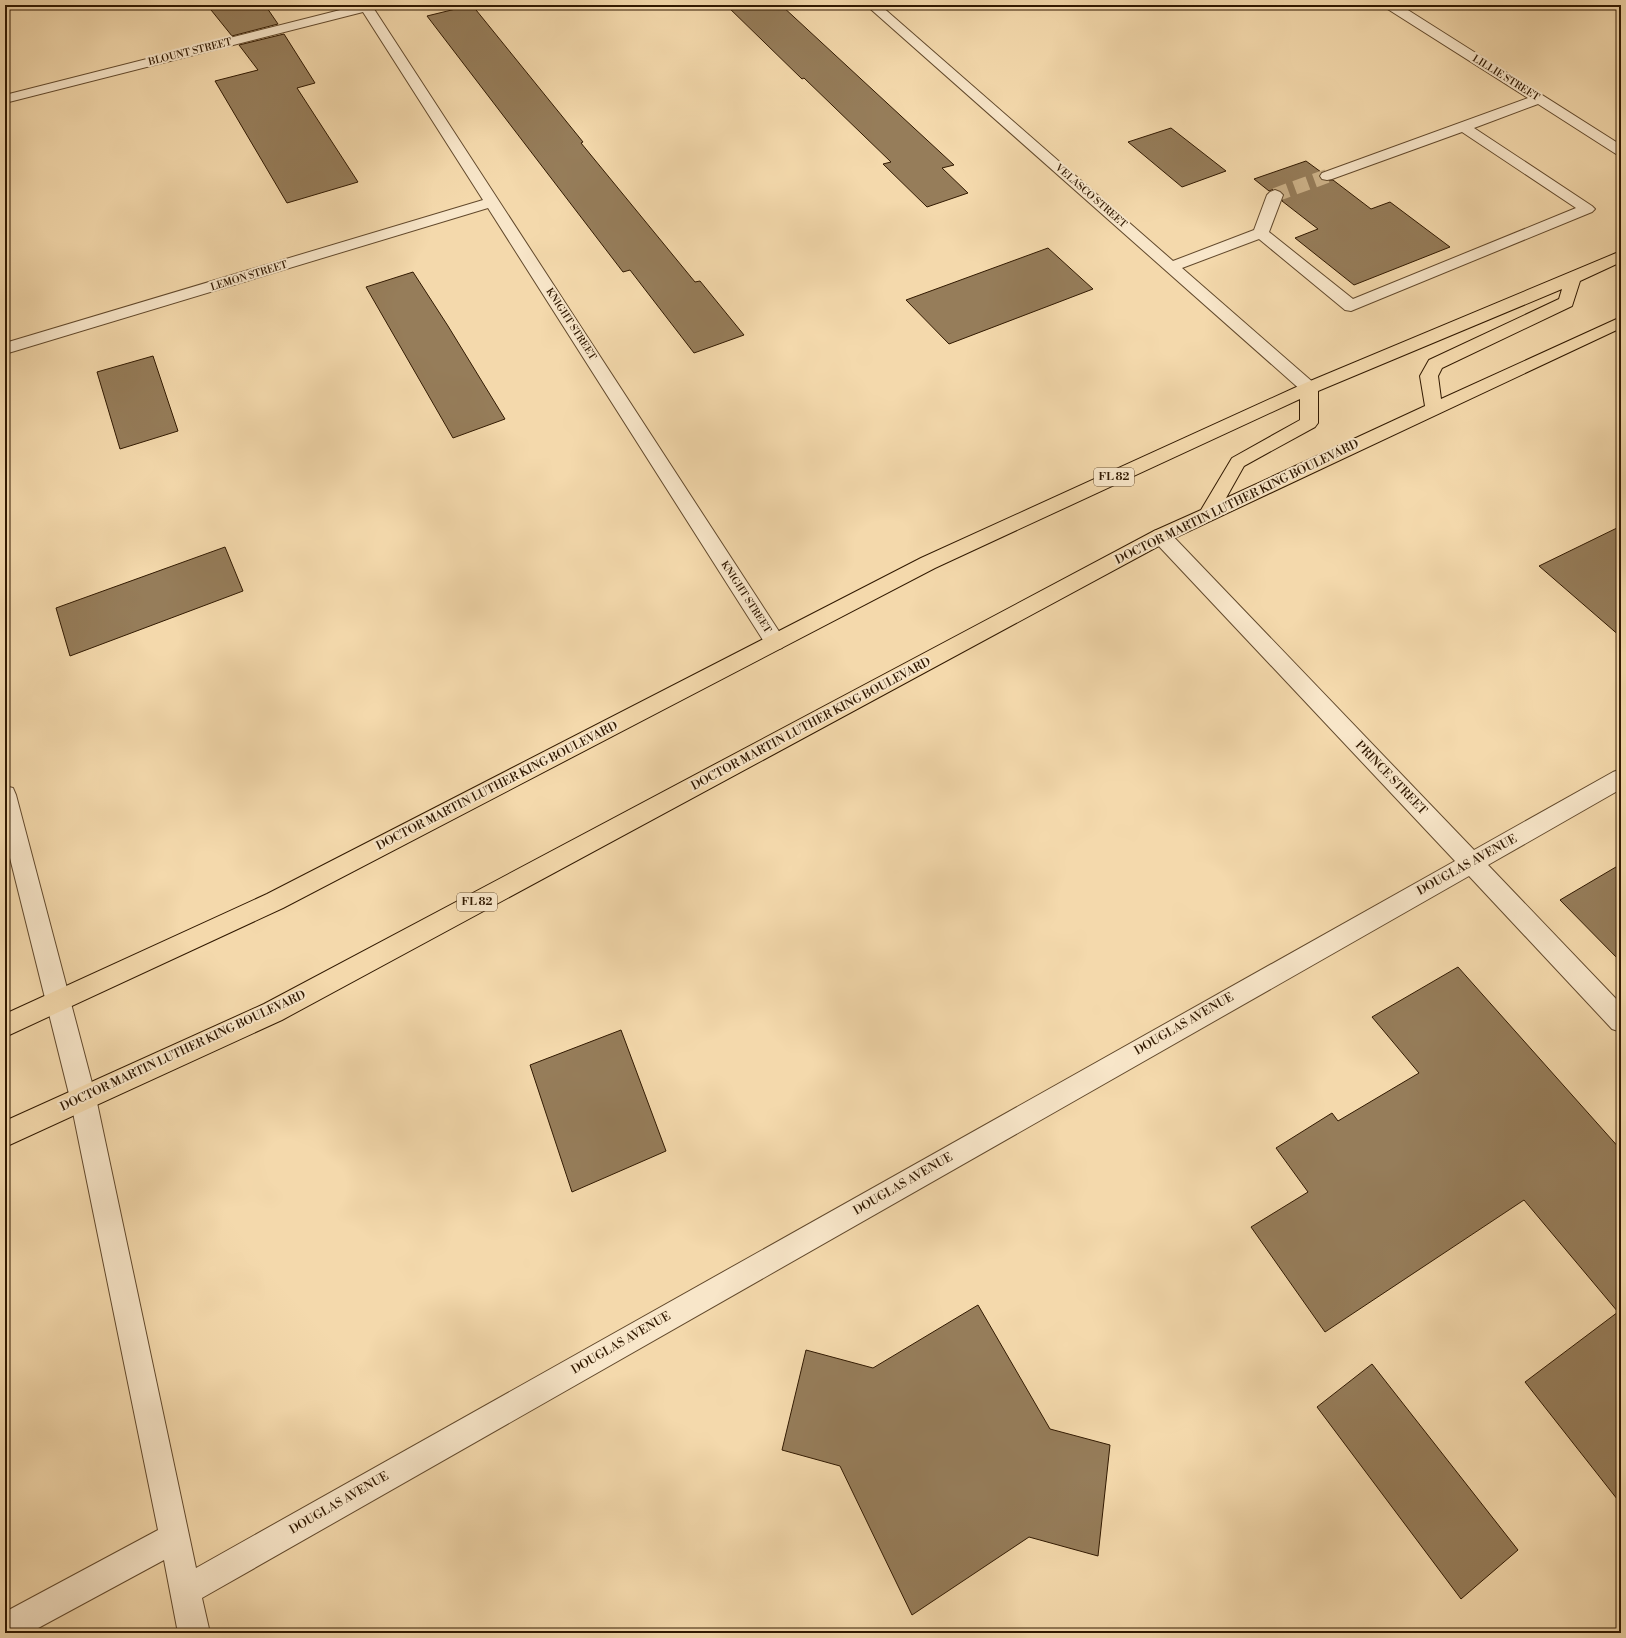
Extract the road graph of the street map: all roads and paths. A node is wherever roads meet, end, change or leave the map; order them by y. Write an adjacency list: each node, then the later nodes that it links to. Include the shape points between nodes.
1 (872, 5): 13 (street, VELASCO STREET)
2 (1391, 5): 5 (street, LILLIE STREET)
3 (370, 6): 4 (street, BLOUNT STREET); 10 (street, KNIGHT STREET)
4 (5, 99)
5 (1539, 99): 6 (street); 7 (street, LILLIE STREET)
6 (1463, 127): 8 (street); 11 (street, via 1587,209 1352,306)
7 (1621, 151)
8 (1327, 176)
9 (1275, 195): 11 (street)
10 (492, 202): 16 (street, LEMON STREET); 21 (street, KNIGHT STREET)
11 (1261, 233): 13 (street)
12 (1621, 256): 14 (main road, DOCTOR MARTIN LUTHER KING BOULEVARD / FL 82)
13 (1171, 267): 17 (street, VELASCO STREET)
14 (1573, 278): 17 (main road, DOCTOR MARTIN LUTHER KING BOULEVARD / FL 82); 18 (main road, via 1566,302 1435,364 1429,376)
15 (1621, 322): 18 (main road, DOCTOR MARTIN LUTHER KING BOULEVARD / FL 82)
16 (5, 349)
17 (1309, 388): 19 (main road, via 1309,423 1238,462); 21 (main road, DOCTOR MARTIN LUTHER KING BOULEVARD / FL 82, via 928,563)
18 (1434, 408): 19 (main road, DOCTOR MARTIN LUTHER KING BOULEVARD / FL 82)
19 (1208, 515): 20 (main road, DOCTOR MARTIN LUTHER KING BOULEVARD / FL 82)
20 (1161, 536): 24 (street, PRINCE STREET); 28 (main road, DOCTOR MARTIN LUTHER KING BOULEVARD / FL 82, via 273,1012)
21 (775, 642): 25 (main road, DOCTOR MARTIN LUTHER KING BOULEVARD / FL 82, via 275,901)
22 (1621, 778): 24 (street, DOUGLAS AVENUE)
23 (5, 795): 25 (street)
24 (1471, 862): 26 (street, PRINCE STREET); 31 (street, DOUGLAS AVENUE)
25 (58, 1002): 27 (main road, DOCTOR MARTIN LUTHER KING BOULEVARD / FL 82); 28 (street)
26 (1621, 1021)
27 (5, 1026)
28 (83, 1098): 29 (main road, DOCTOR MARTIN LUTHER KING BOULEVARD / FL 82); 30 (street)
29 (5, 1134)
30 (174, 1538): 31 (street); 32 (street)
31 (185, 1591): 33 (street)
32 (5, 1629)
33 (194, 1633)

